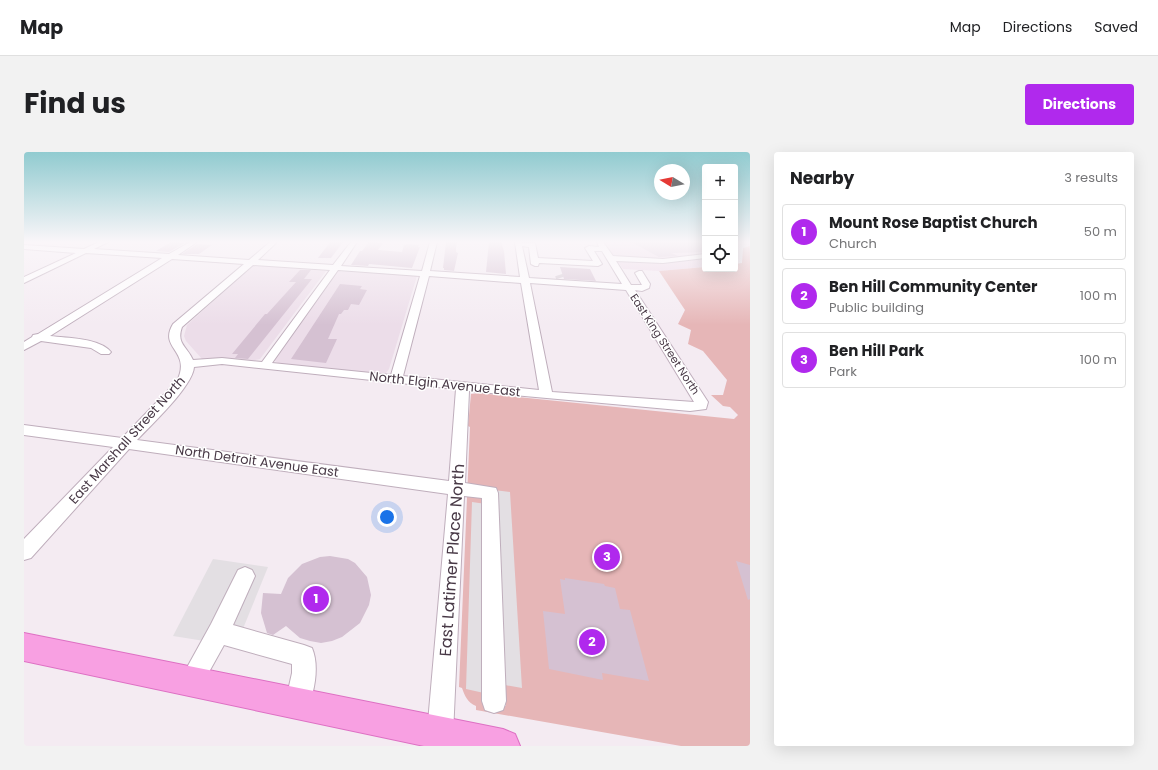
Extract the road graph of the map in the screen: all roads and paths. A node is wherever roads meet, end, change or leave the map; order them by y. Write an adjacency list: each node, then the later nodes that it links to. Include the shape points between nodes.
1 (617, 269): 16 (street, East King Street North)
2 (45, 270): 14 (street)
3 (149, 270): 18 (street)
4 (242, 270): 21 (street, East Marshall Street North, via 177,326 174,341 188,358)
5 (333, 270): 22 (street)
6 (360, 270): 12 (street)
7 (425, 270): 12 (street)
8 (523, 270): 15 (street)
9 (550, 270): 13 (street)
10 (580, 270): 13 (street)
11 (639, 273): 16 (street, via 646,286)
12 (424, 274): 15 (street); 23 (street)
13 (559, 274): 15 (street); 16 (street)
14 (24, 280)
15 (524, 281): 25 (street)
16 (629, 288): 26 (street, East King Street North, via 702,402)
17 (24, 335): 18 (street)
18 (41, 337): 19 (street); 20 (street, via 94,345)
19 (24, 348)
20 (105, 352)
21 (189, 364): 22 (street, North Elgin Avenue East, via 222,361); 28 (street, East Marshall Street North, via 187,376 178,387)
22 (265, 365): 23 (street, North Elgin Avenue East)
23 (396, 379): 24 (street, North Elgin Avenue East)
24 (463, 386): 25 (street, North Elgin Avenue East); 29 (street, East Latimer Place North)
25 (546, 395): 26 (street, North Elgin Avenue East, via 690,408)
26 (701, 406)
27 (24, 430): 28 (street, North Detroit Avenue East)
28 (124, 443): 29 (street, North Detroit Avenue East); 30 (street, East Marshall Street North)
29 (457, 488): 35 (street, North Detroit Avenue East, via 490,493); 37 (street, East Latimer Place North)
30 (24, 552)
31 (245, 576): 32 (street)
32 (219, 632): 34 (street); 36 (street, via 304,656 304,673)
33 (24, 647): 34 (main road)
34 (190, 682): 36 (main road)
35 (494, 701)
36 (297, 704): 37 (main road)
37 (450, 739): 38 (main road)
38 (503, 746)

